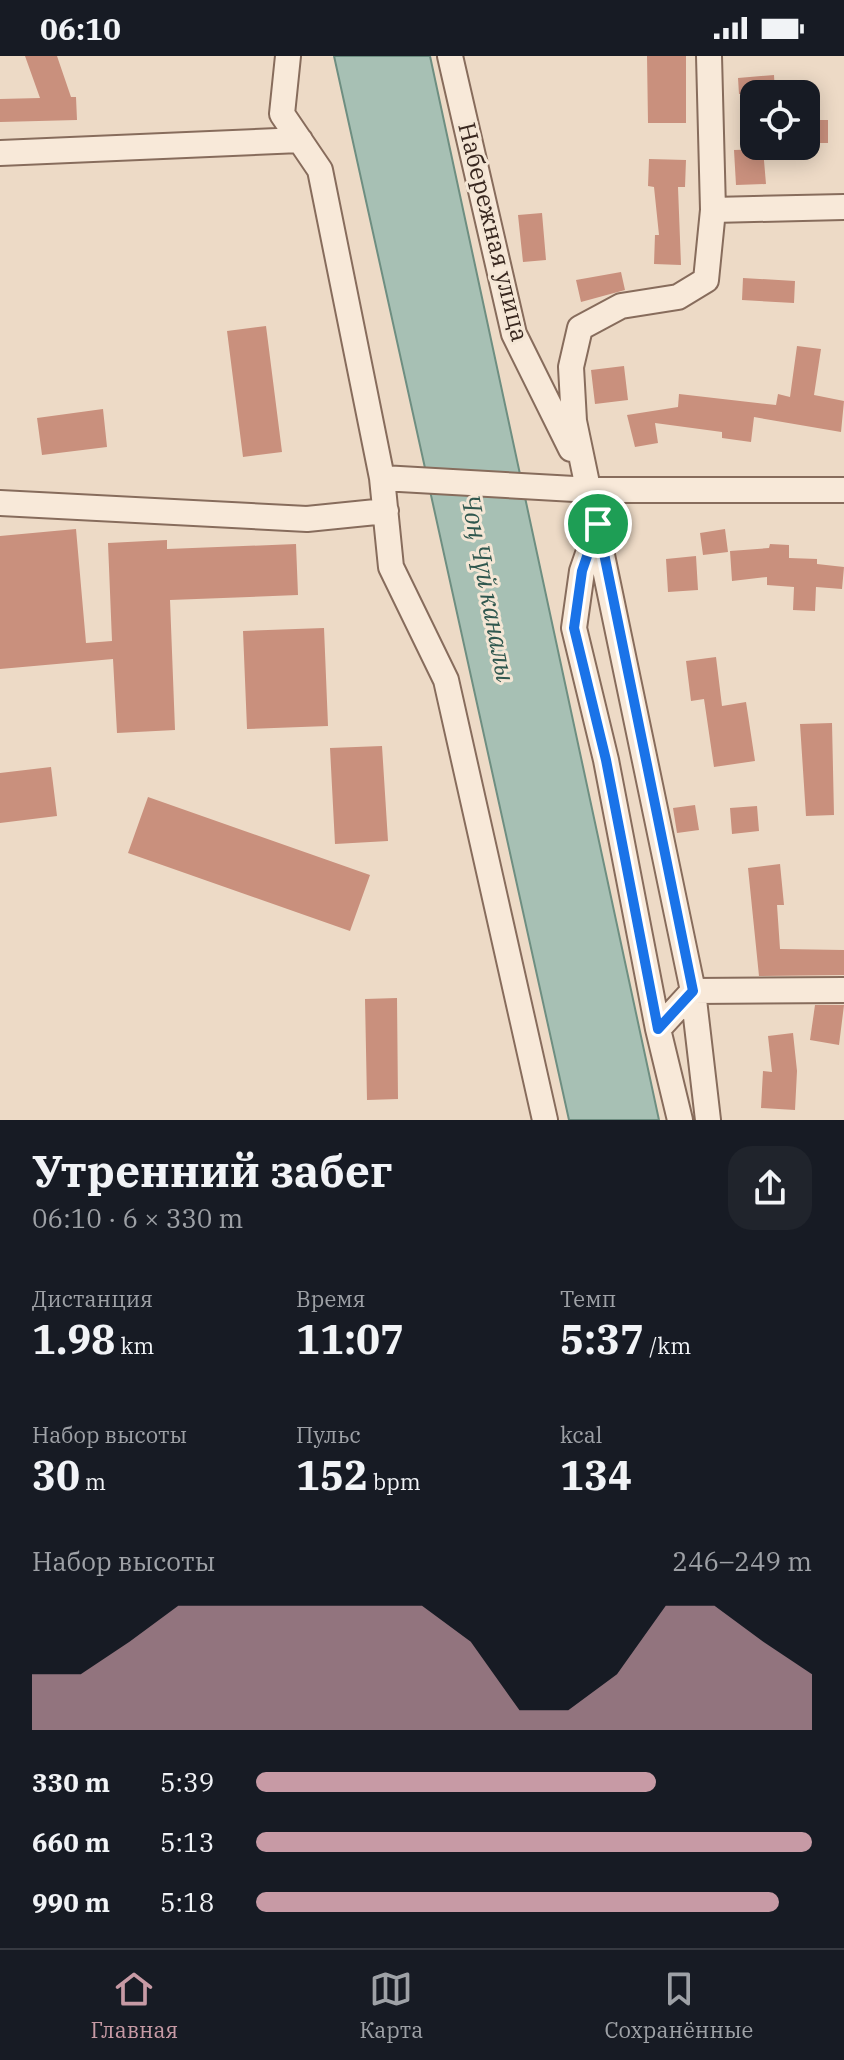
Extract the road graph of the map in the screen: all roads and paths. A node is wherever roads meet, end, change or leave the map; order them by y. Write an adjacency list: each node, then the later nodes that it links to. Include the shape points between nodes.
1 (288, 56): 4 (street, via 282,114)
2 (450, 56): 9 (street, Набережная улица, via 514,334)
3 (709, 56): 7 (street)
4 (300, 140): 5 (street); 8 (street, via 320,170)
5 (0, 153)
6 (844, 207): 7 (street)
7 (713, 210): 9 (street, via 706,280 678,297 621,306 580,328 571,367 574,421)
8 (393, 479): 9 (street); 12 (street)
9 (592, 490): 10 (street); 13 (street)
10 (844, 490)
11 (0, 503): 12 (street, via 307,519)
12 (386, 511): 17 (street, via 391,567 446,680)
13 (598, 524): 15 (street); 16 (street, via 582,571 574,628 606,760)
14 (844, 990): 15 (street)
15 (693, 991): 16 (street); 19 (street)
16 (658, 1029): 18 (street)
17 (545, 1120)
18 (680, 1120)
19 (708, 1120)

